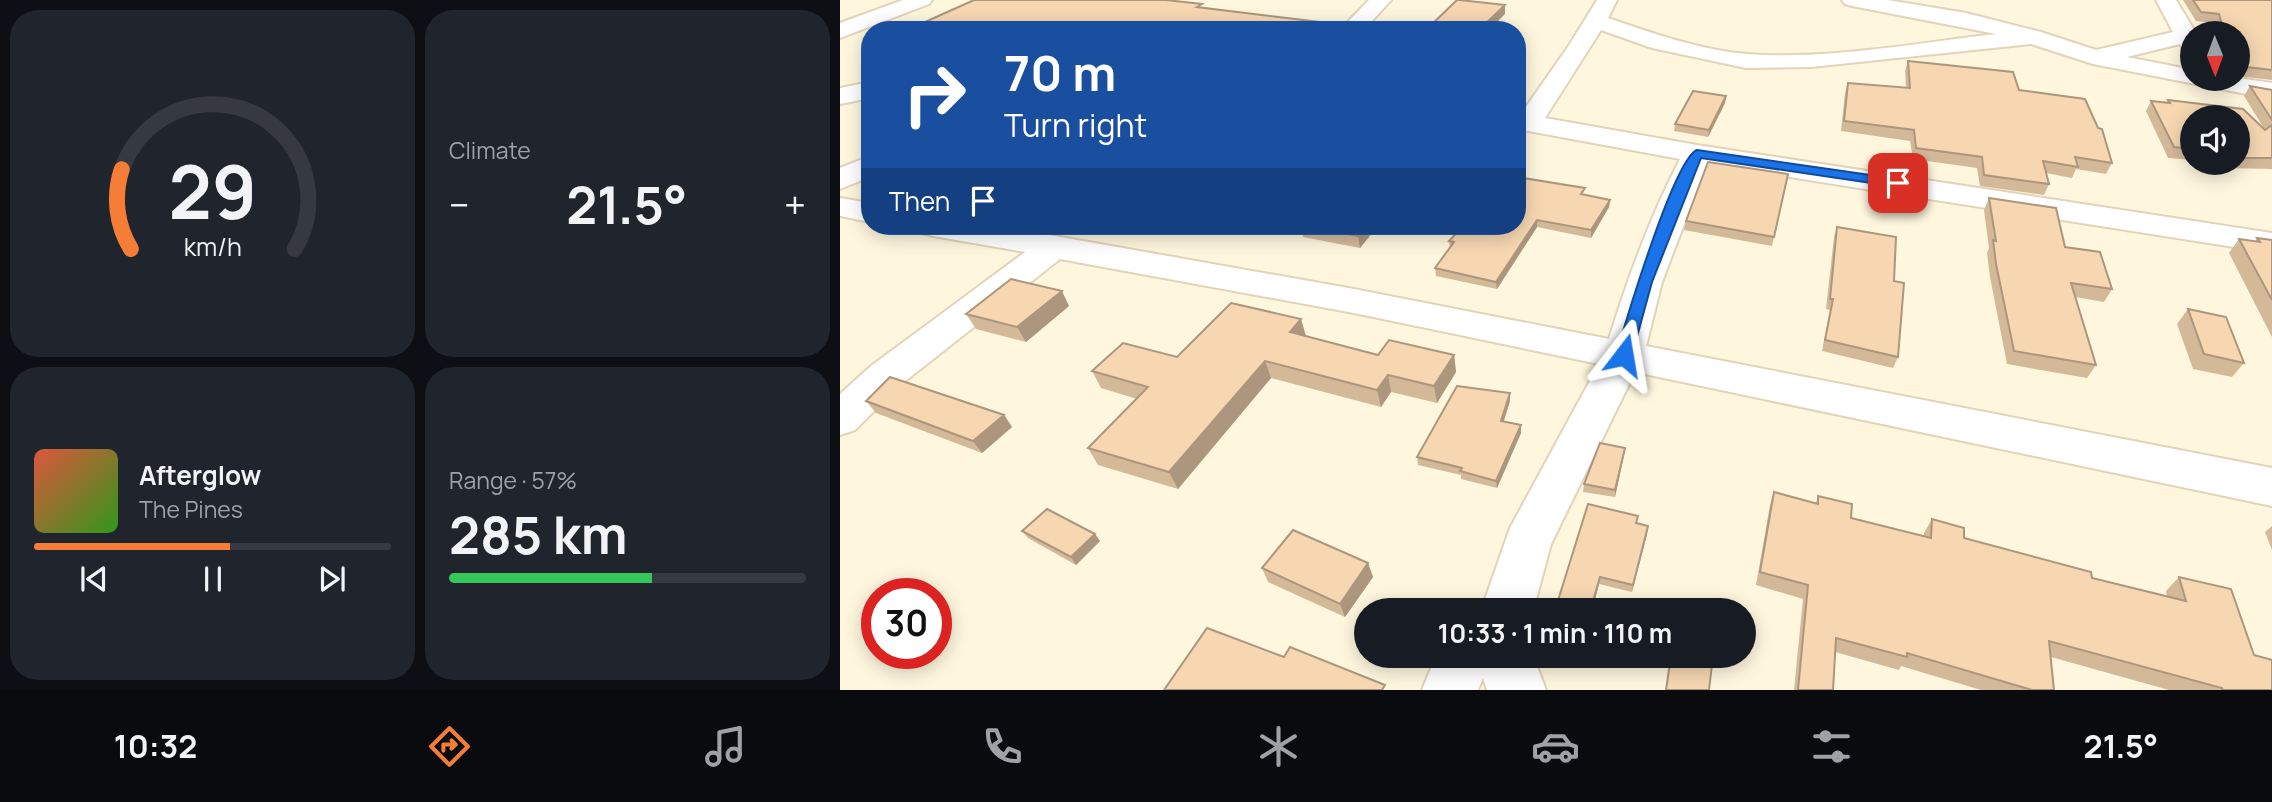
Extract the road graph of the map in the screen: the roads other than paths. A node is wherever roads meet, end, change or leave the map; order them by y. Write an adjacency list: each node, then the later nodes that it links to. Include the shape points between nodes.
1 (922, 0): 6 (street)
2 (1607, 0): 10 (street)
3 (1852, 0): 14 (street)
4 (2166, 0): 12 (street)
5 (1368, 4): 9 (street)
6 (881, 15): 7 (street); 8 (street)
7 (866, 21)
8 (892, 21)
9 (1357, 21)
10 (1598, 22): 16 (street, via 1678,48 1746,61); 23 (street)
11 (861, 23): 13 (street)
12 (2180, 25)
13 (840, 31)
14 (2033, 37): 16 (street); 17 (street)
15 (2180, 42): 17 (street)
16 (1893, 53): 17 (street)
17 (2093, 57): 18 (street)
18 (2180, 74)
19 (2250, 87): 20 (street)
20 (2272, 91)
21 (861, 92): 22 (street)
22 (840, 96)
23 (1526, 118)
24 (1526, 123): 25 (street)
25 (1697, 154): 29 (street); 31 (street, via 1644,282)
26 (840, 207): 27 (street)
27 (861, 211)
28 (988, 235): 30 (street)
29 (2272, 243)
30 (1055, 246): 31 (street); 32 (street, via 885,376)
31 (1624, 355): 33 (street); 34 (street)
32 (840, 419)
33 (2272, 487)
34 (1527, 543): 35 (street); 36 (street)
35 (1495, 598)
36 (1511, 598)
37 (1458, 668): 39 (street)
38 (1508, 668): 40 (street)
39 (1450, 690)
40 (1518, 690)

